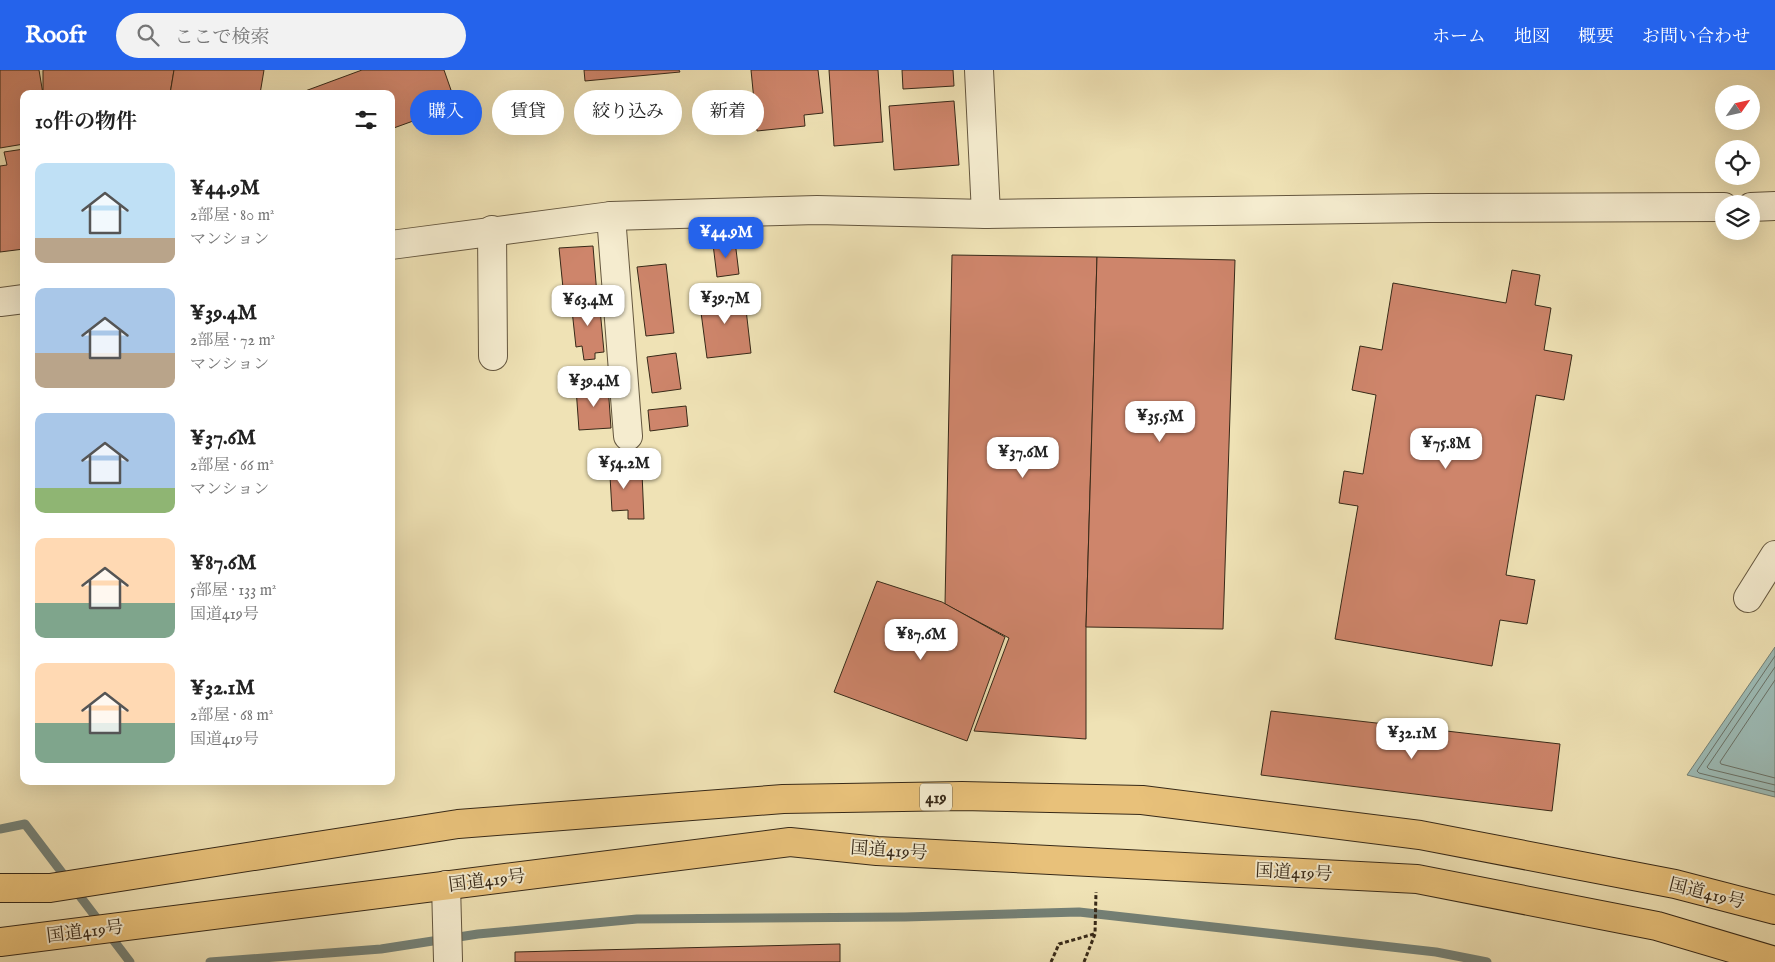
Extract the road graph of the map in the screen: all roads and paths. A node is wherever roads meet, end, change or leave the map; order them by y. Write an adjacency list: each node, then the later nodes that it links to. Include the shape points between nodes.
1 (979, 70): 5 (street)
2 (1760, 206): 3 (street)
3 (1775, 206)
4 (1715, 207): 5 (street)
5 (986, 214): 6 (street, via 817,210)
6 (611, 216): 7 (street); 12 (street)
7 (492, 230): 8 (street); 11 (street)
8 (395, 244)
9 (20, 300): 10 (street)
10 (0, 302)
11 (493, 356)
12 (628, 436)
13 (1775, 555): 14 (street)
14 (1748, 598)
15 (446, 885): 20 (highway, 国道419号); 21 (street); 22 (highway, 国道419号, via 790,842 877,851 1417,879 1657,926)
16 (0, 888): 18 (highway, 国道419号 / 419, via 50,888 93,882 458,824 783,798 962,796 1142,800 1420,835 1674,884)
17 (1096, 893): 19 (path)
18 (1775, 910)
19 (1095, 934): 23 (path, via 1059,944); 24 (path)
20 (0, 942)
21 (448, 960)
22 (1775, 961)
23 (1051, 962)
24 (1084, 962)

